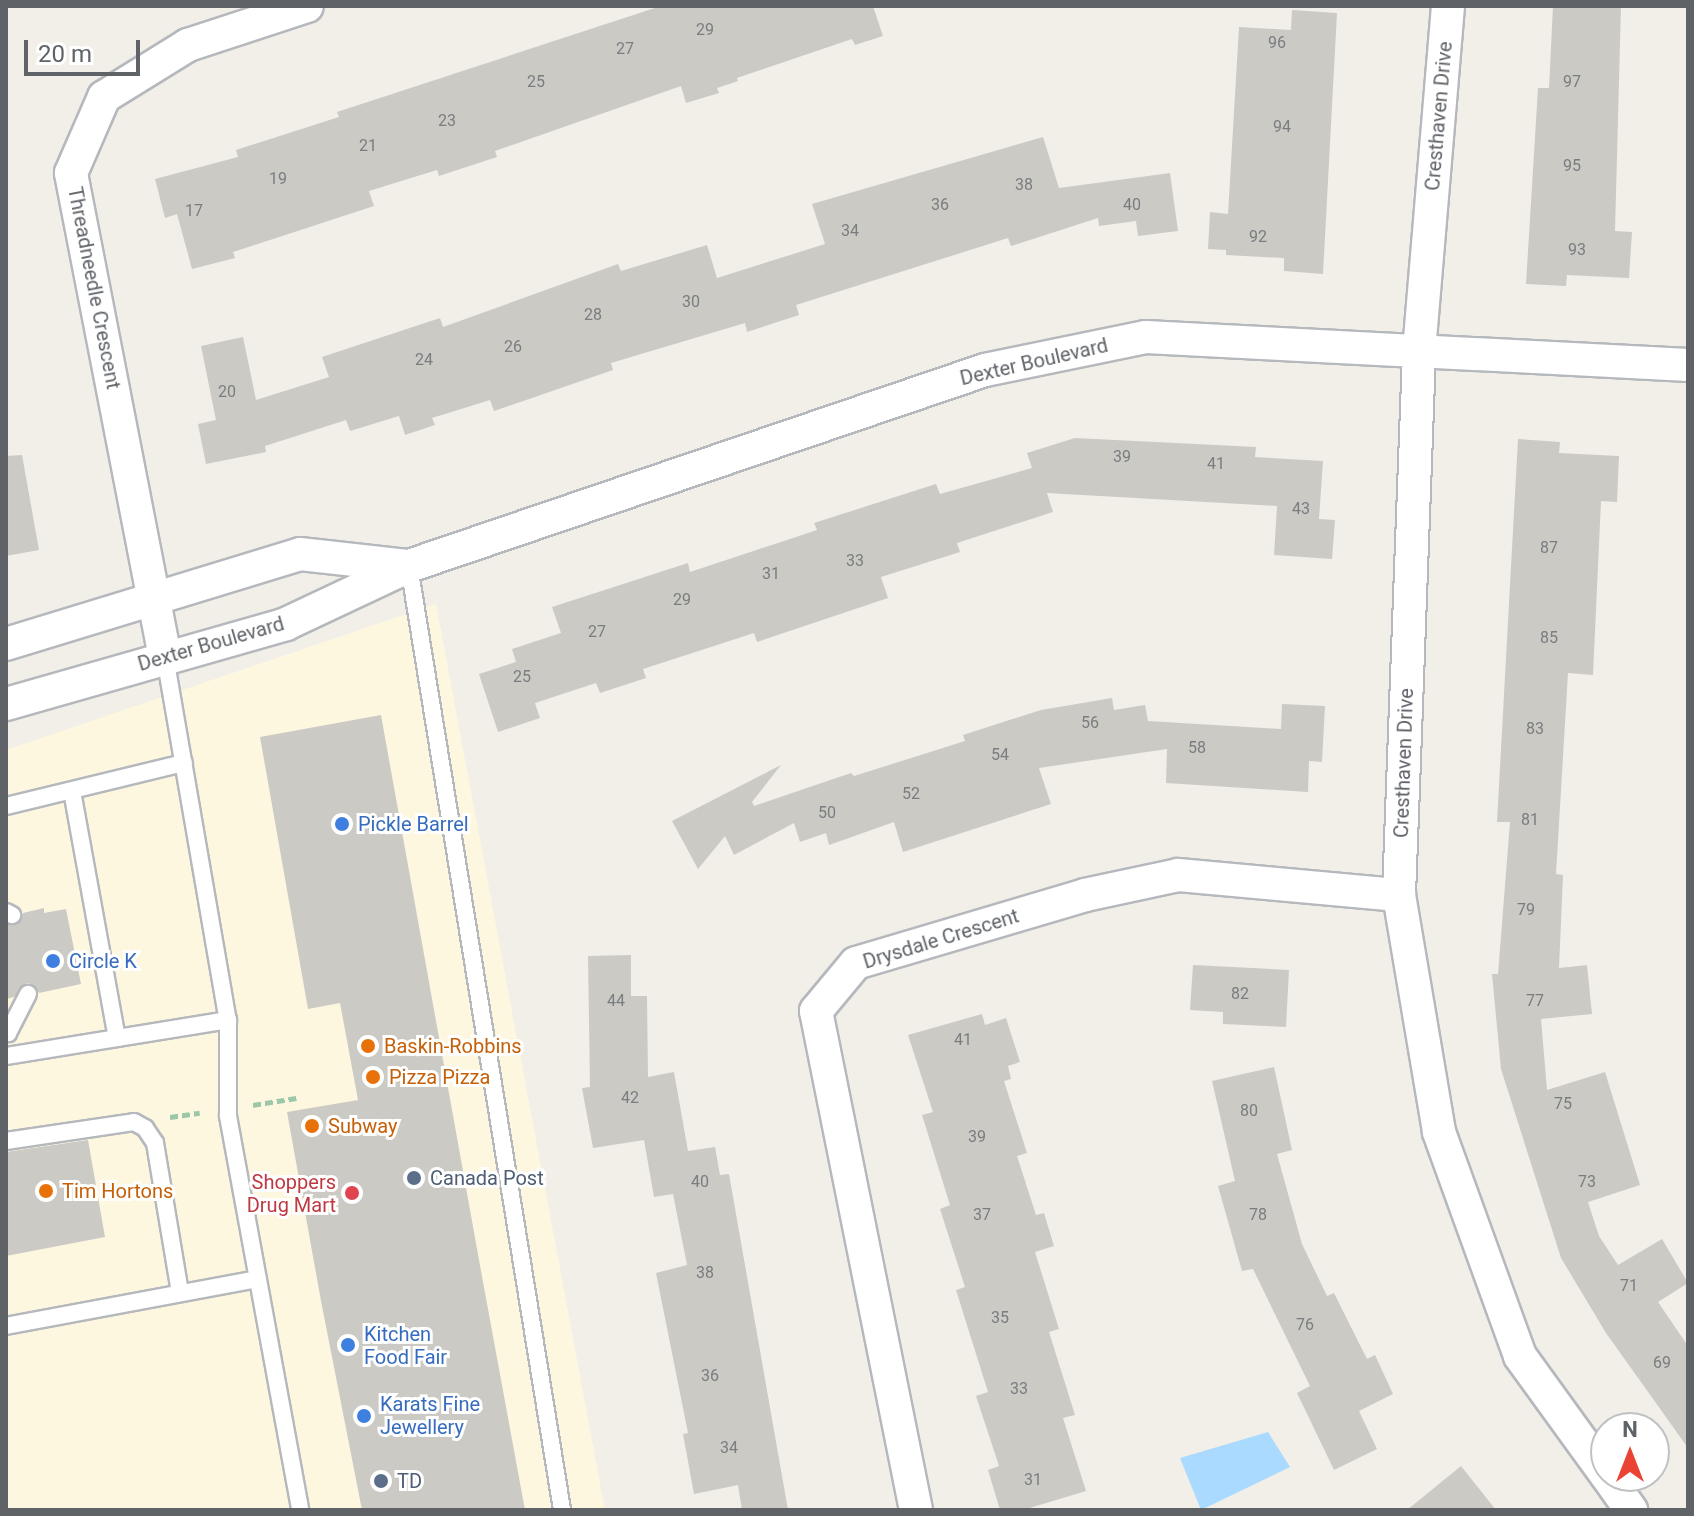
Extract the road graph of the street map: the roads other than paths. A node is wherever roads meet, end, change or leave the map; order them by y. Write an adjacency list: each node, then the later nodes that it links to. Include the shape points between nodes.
1 (307, 6): 6 (street, Threadneedle Crescent, via 188,45 104,97 71,173)
2 (1448, 6): 3 (street, Cresthaven Drive)
3 (1419, 354): 4 (street, Dexter Boulevard); 5 (street, Dexter Boulevard, via 1146,337 985,370); 13 (street, Cresthaven Drive)
4 (1688, 365)
5 (409, 566): 6 (street, Dexter Boulevard, via 300,554); 8 (street, Dexter Boulevard, via 286,624); 26 (lane)
6 (156, 598): 7 (street, Dexter Boulevard); 8 (street, Threadneedle Crescent)
7 (6, 644)
8 (165, 657): 9 (street, Dexter Boulevard); 10 (lane)
9 (6, 704)
10 (184, 763): 11 (lane); 15 (lane)
11 (72, 791): 12 (lane); 17 (lane)
12 (6, 806)
13 (1399, 895): 23 (street, Cresthaven Drive, via 1439,1132 1520,1356); 27 (street, Drysdale Crescent, via 1178,875 1085,895 856,963 816,1011)
14 (28, 994): 16 (lane)
15 (228, 1020): 17 (lane); 20 (lane, via 228,1116)
16 (7, 1032): 18 (lane)
17 (117, 1038): 18 (lane)
18 (10, 1055)
19 (6, 1141): 21 (lane, via 134,1122 145,1128 155,1143)
20 (256, 1279): 21 (lane); 25 (lane)
21 (180, 1293): 22 (lane)
22 (6, 1326)
23 (1590, 1454)
24 (1618, 1492): 28 (street, Cresthaven Drive)
25 (300, 1510)
26 (562, 1510)
27 (916, 1510)
28 (1631, 1510)

